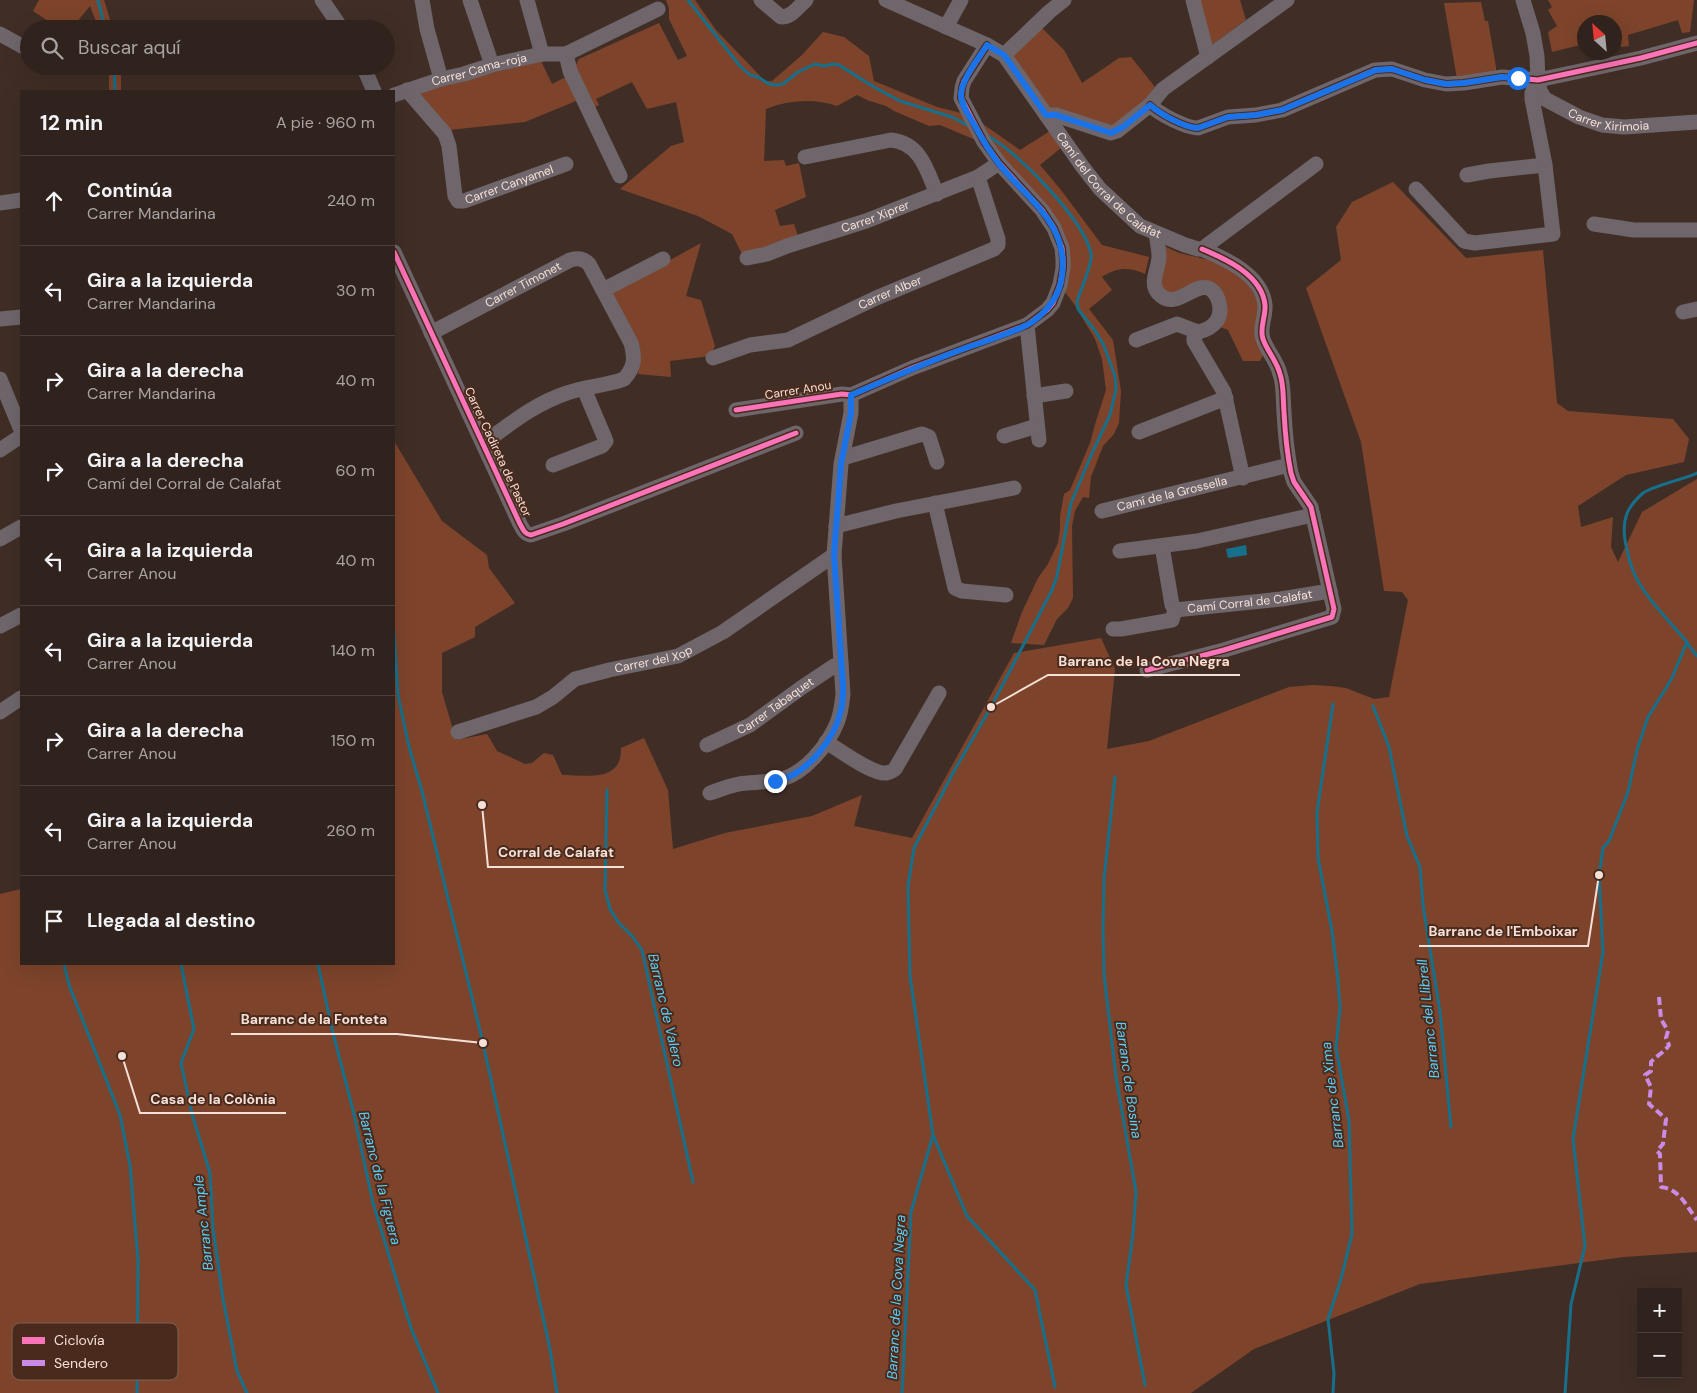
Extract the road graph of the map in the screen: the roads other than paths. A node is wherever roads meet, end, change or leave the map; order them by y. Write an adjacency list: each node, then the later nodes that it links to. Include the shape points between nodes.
1 (322, 0): 14 (street)
2 (422, 0): 26 (street)
3 (470, 0): 24 (street)
4 (527, 0): 20 (street)
5 (761, 0): 6 (street, via 781,17 792,13)
6 (806, 0)
7 (886, 0): 15 (street, Camí del Corral de Calafat)
8 (961, 0): 15 (street)
9 (1064, 0): 22 (street)
10 (1193, 0): 23 (street)
11 (1287, 0): 23 (street)
12 (1522, 0): 27 (street, via 1533,33)
13 (658, 9): 21 (street, Carrer Cama-roja)
14 (336, 20)
15 (946, 27): 19 (street, Camí del Corral de Calafat)
16 (0, 34): 18 (street)
17 (1697, 43): 27 (street)
18 (20, 45)
19 (987, 45): 22 (street, Camí del Corral de Calafat); 34 (street, Carrer Anou, via 964,81 961,98)
20 (542, 54): 21 (street, Carrer Cama-roja); 24 (street, Carrer Cama-roja)
21 (566, 54): 39 (street, via 570,71)
22 (1004, 55): 31 (street, Camí del Corral de Calafat)
23 (1208, 57): 30 (street, via 1163,89)
24 (492, 65): 26 (street, Carrer Cama-roja)
25 (366, 75): 28 (street)
26 (441, 79): 29 (street, Carrer Cama-roja)
27 (1538, 80): 30 (street, via 1502,77 1446,84 1381,69 1367,72 1282,110 1228,117 1198,128 1182,124); 32 (street, Carrer Xirimoia, via 1545,99 1596,124 1624,127); 37 (street, via 1532,99)
28 (374, 90)
29 (400, 93): 35 (street, Carrer Canyamel, via 445,134 458,201)
30 (1150, 105): 31 (street, via 1111,133 1056,115)
31 (1046, 115): 47 (street, Camí del Corral de Calafat, via 1100,189 1135,222)
32 (1697, 122)
33 (805, 157): 42 (street, via 899,141 921,157)
34 (998, 163): 40 (street, Carrer Xiprer); 55 (street, Carrer Anou, via 1049,219 1062,248 1060,285 1052,303)
35 (566, 164)
36 (1316, 164): 48 (street)
37 (1545, 165): 38 (street); 41 (street, via 1553,234 1464,242)
38 (1467, 175)
39 (620, 176)
40 (978, 177): 42 (street, Carrer Xiprer); 59 (street, Carrer Alber, via 998,239 994,249 788,340 750,345)
41 (1416, 189)
42 (937, 194): 50 (street, Carrer Xiprer, via 866,222)
43 (20, 200): 44 (street)
44 (0, 203)
45 (1594, 224): 46 (street, via 1634,230)
46 (1697, 230)
47 (1156, 233): 48 (street, Camí del Corral de Calafat); 56 (street, via 1159,258 1154,284 1159,294 1163,298 1174,299 1207,288 1216,295 1220,317 1208,330)
48 (1202, 249): 77 (street, Camí del Corral de Calafat, via 1231,261 1259,287 1265,304 1262,335 1282,380)
49 (395, 254): 57 (street, Carrer Cadireta de Pastor)
50 (746, 258)
51 (663, 259): 52 (street)
52 (603, 290): 57 (street, Carrer Timonet, via 586,261 570,260); 61 (street, Carrer Timonet, via 631,343 634,356 624,379)
53 (20, 318): 54 (street)
54 (0, 319)
55 (1027, 325): 63 (street, Carrer Anou, via 912,368); 64 (street)
56 (1198, 332): 58 (street, via 1177,324); 65 (street, Camí de la Grossella, via 1194,341)
57 (431, 333): 72 (street, Carrer Cadireta de Pastor)
58 (1136, 340)
59 (714, 358)
60 (0, 379): 67 (street)
61 (584, 389): 72 (street, Carrer Timonet, via 567,392 538,406); 76 (street, via 606,441 602,446)
62 (1066, 391): 64 (street)
63 (851, 395): 66 (street, Carrer Anou); 74 (street)
64 (1034, 396): 71 (street, via 1038,433)
65 (1226, 398): 69 (street); 78 (street, Camí de la Grossella)
66 (736, 410)
67 (20, 426)
68 (20, 429): 73 (street)
69 (1138, 432)
70 (796, 433): 72 (street, Carrer Cadireta de Pastor, via 531,535 525,533)
71 (1004, 436)
72 (484, 443)
73 (0, 450)
74 (843, 458): 75 (street, via 922,434 929,437); 83 (street)
75 (937, 462)
76 (553, 465)
77 (1289, 465): 78 (street, Camí de la Grossella); 82 (street, Camí del Corral de Calafat)
78 (1243, 478): 81 (street, Camí de la Grossella)
79 (1014, 488): 80 (street)
80 (935, 503): 83 (street); 90 (street, via 955,588)
81 (1102, 511)
82 (1313, 515): 86 (street); 89 (street, Camí del Corral de Calafat)
83 (836, 526): 88 (street)
84 (20, 528): 85 (street)
85 (0, 539)
86 (1162, 546): 87 (street); 91 (street, Camí Corral de Calafat)
87 (1120, 551)
88 (834, 555): 95 (street); 100 (street, Carrer del Xop, via 723,632 678,656 575,679 536,707)
89 (1330, 591): 91 (street, Camí Corral de Calafat); 96 (street, Camí del Corral de Calafat, via 1334,609 1332,617)
90 (1006, 595)
91 (1175, 610): 94 (street, via 1172,620)
92 (20, 616): 93 (street)
93 (0, 626)
94 (1113, 629)
95 (841, 664): 101 (street, via 842,708); 102 (street, Carrer Tabaquet, via 750,725)
96 (1147, 670)
97 (939, 693): 101 (street, via 891,772 869,768)
98 (20, 699): 99 (street)
99 (0, 712)
100 (458, 732)
101 (826, 742): 103 (street, via 804,767 787,778 743,783)
102 (707, 745)
103 (710, 792)

